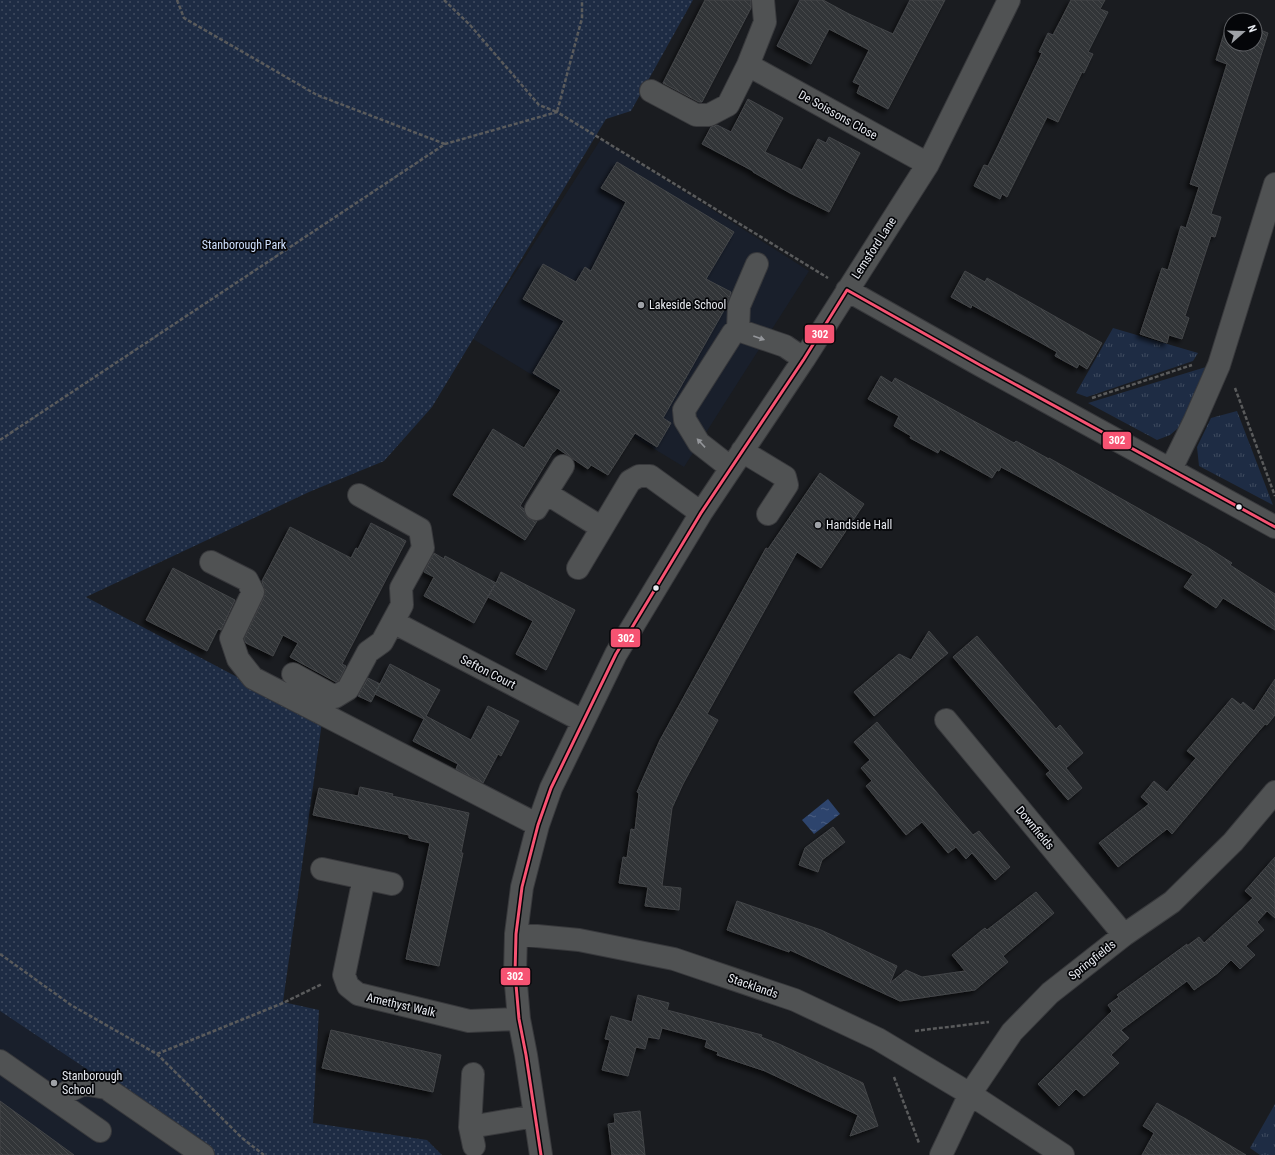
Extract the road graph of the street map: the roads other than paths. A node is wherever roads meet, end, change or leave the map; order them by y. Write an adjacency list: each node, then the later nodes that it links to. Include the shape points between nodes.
1 (763, 0): 3 (street, via 765,22)
2 (1009, 0): 5 (street, Lemsford Lane)
3 (748, 65): 4 (street, via 728,105 709,115 696,115); 5 (street, De Soissons Close)
4 (651, 91)
5 (928, 164): 8 (street, Lemsford Lane)
6 (1275, 184): 13 (street, via 1219,365)
7 (758, 264): 9 (street, via 738,306)
8 (847, 290): 10 (street, Lemsford Lane); 13 (street)
9 (738, 330): 10 (street, one-way to 10, via 785,346); 11 (street, one-way to 9, via 699,443 685,420 684,410 733,333)
10 (804, 359): 11 (street, Lemsford Lane)
11 (737, 460): 15 (street, Lemsford Lane); 16 (street, via 785,476 787,485)
12 (563, 466): 17 (street, via 541,501)
13 (1171, 469): 18 (street)
14 (359, 495): 21 (street, via 420,530 423,548 401,588 402,605)
15 (701, 513): 17 (street, via 650,476 639,476 630,481); 24 (street, Lemsford Lane, via 616,654)
16 (768, 514)
17 (602, 528): 20 (street)
18 (1275, 528)
19 (211, 562): 26 (street, via 247,580 253,592 232,638 238,659 253,678)
20 (578, 568)
21 (393, 622): 22 (street, via 382,642 368,652 348,689 335,697); 24 (street, Sefton Court)
22 (292, 674)
23 (946, 720): 31 (street, Downfields)
24 (583, 721): 26 (street, Lemsford Lane, via 551,788)
25 (1275, 792): 31 (street, Springfields, via 1233,842 1172,902)
26 (538, 825): 30 (street, Lemsford Lane, via 522,887)
27 (322, 868): 28 (street)
28 (364, 878): 29 (street); 32 (street, Amethyst Walk, via 344,975 348,986 358,994 469,1021)
29 (392, 884)
30 (516, 934): 32 (street, Lemsford Lane, via 515,973); 35 (street, Stacklands, via 579,940 674,959 795,1000 878,1039)
31 (1124, 935): 35 (street, Springfields, via 1050,993 1012,1032)
32 (519, 1019): 37 (street, Lemsford Lane)
33 (0, 1060): 36 (street)
34 (473, 1074): 37 (street, via 472,1137)
35 (970, 1094): 41 (street, Springfields); 42 (street, Stacklands)
36 (60, 1102): 38 (street); 39 (street, via 67,1092 84,1084 106,1088)
37 (535, 1116): 40 (street, Lemsford Lane)
38 (100, 1131)
39 (203, 1155)
40 (541, 1155)
41 (942, 1155)
42 (1063, 1155)

